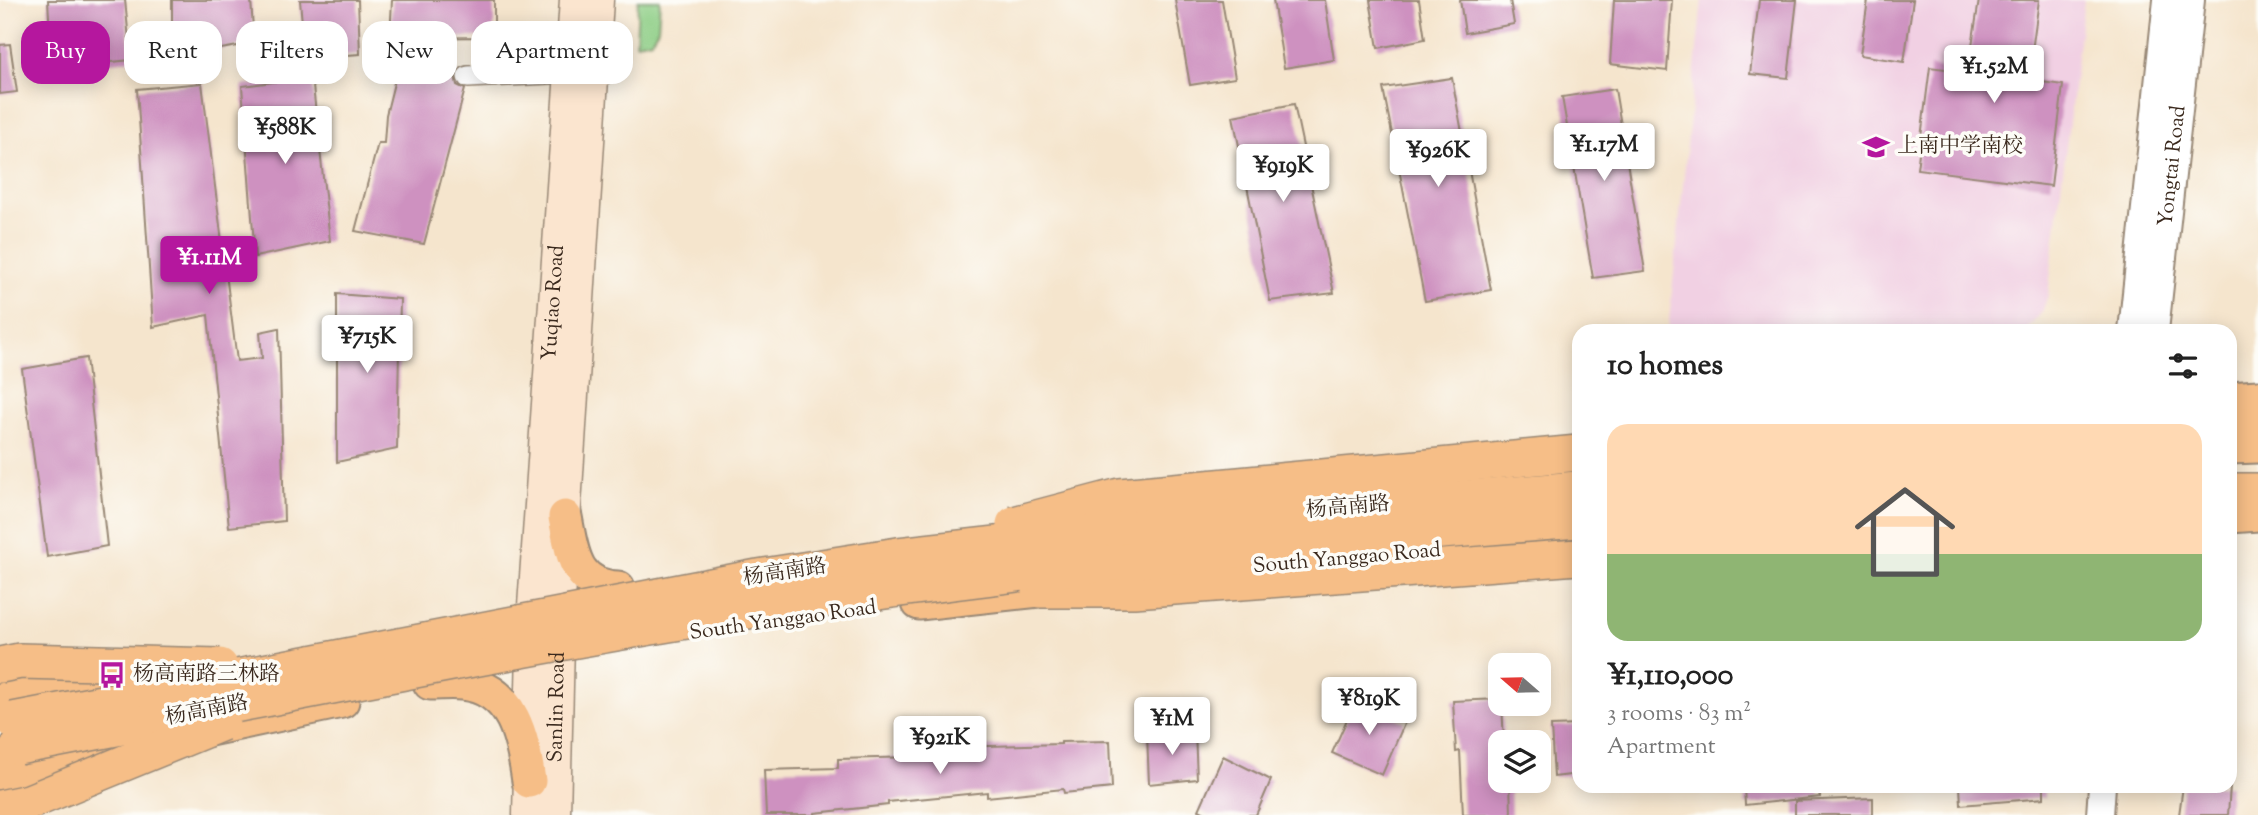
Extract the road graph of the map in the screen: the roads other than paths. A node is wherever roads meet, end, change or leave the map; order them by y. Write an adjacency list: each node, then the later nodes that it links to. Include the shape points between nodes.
1 (575, 0): 5 (main road, Yuqiao Road)
2 (598, 0): 26 (main road, Yuqiao Road)
3 (2167, 0): 9 (street, Yongtai Road)
4 (2191, 0): 10 (street, Yongtai Road)
5 (574, 21)
6 (468, 77): 7 (street)
7 (471, 77)
8 (570, 84): 33 (main road, Yuqiao Road)
9 (2133, 324)
10 (2156, 324)
11 (2258, 397): 12 (main road)
12 (2237, 398)
13 (2258, 424): 14 (highway)
14 (2237, 426)
15 (2258, 446): 16 (main road)
16 (2237, 447)
17 (1572, 454): 29 (highway, bridge, via 1120,496)
18 (2258, 465): 19 (main road)
19 (2237, 466)
20 (1572, 469): 29 (main road, via 1182,504)
21 (1572, 489): 29 (highway, 杨高南路, bridge)
22 (2237, 491): 23 (highway)
23 (2258, 491)
24 (2258, 514): 25 (main road)
25 (2237, 516)
26 (565, 517): 31 (main road, via 574,557 585,577 594,584); 33 (main road, Yuqiao Road)
27 (1572, 520): 32 (highway, 杨高南路, bridge, via 1094,565)
28 (1572, 541): 32 (main road, South Yanggao Road)
29 (902, 547): 31 (main road, via 776,556); 32 (main road); 36 (highway, 杨高南路, bridge)
30 (1572, 557): 32 (highway, bridge, via 1134,590)
31 (618, 588): 33 (main road)
32 (909, 597): 34 (main road, South Yanggao Road); 36 (highway, 杨高南路, bridge, via 776,607 521,650)
33 (546, 603): 34 (main road, Sanlin Road); 38 (main road, via 112,682)
34 (545, 658): 37 (main road, South Yanggao Road); 40 (main road, Sanlin Road); 44 (main road, Sanlin Road)
35 (0, 665): 36 (highway, bridge, via 20,661)
36 (289, 681): 38 (highway, 杨高南路, bridge); 42 (highway, bridge, via 29,802)
37 (430, 683): 39 (main road, South Yanggao Road, via 132,745); 40 (main road, via 464,683 500,698 519,731)
38 (6, 728): 39 (highway)
39 (0, 778)
40 (529, 781): 43 (main road, Sanlin Road)
41 (2102, 793): 45 (street)
42 (0, 808)
43 (528, 815)
44 (555, 815)
45 (2100, 815)

